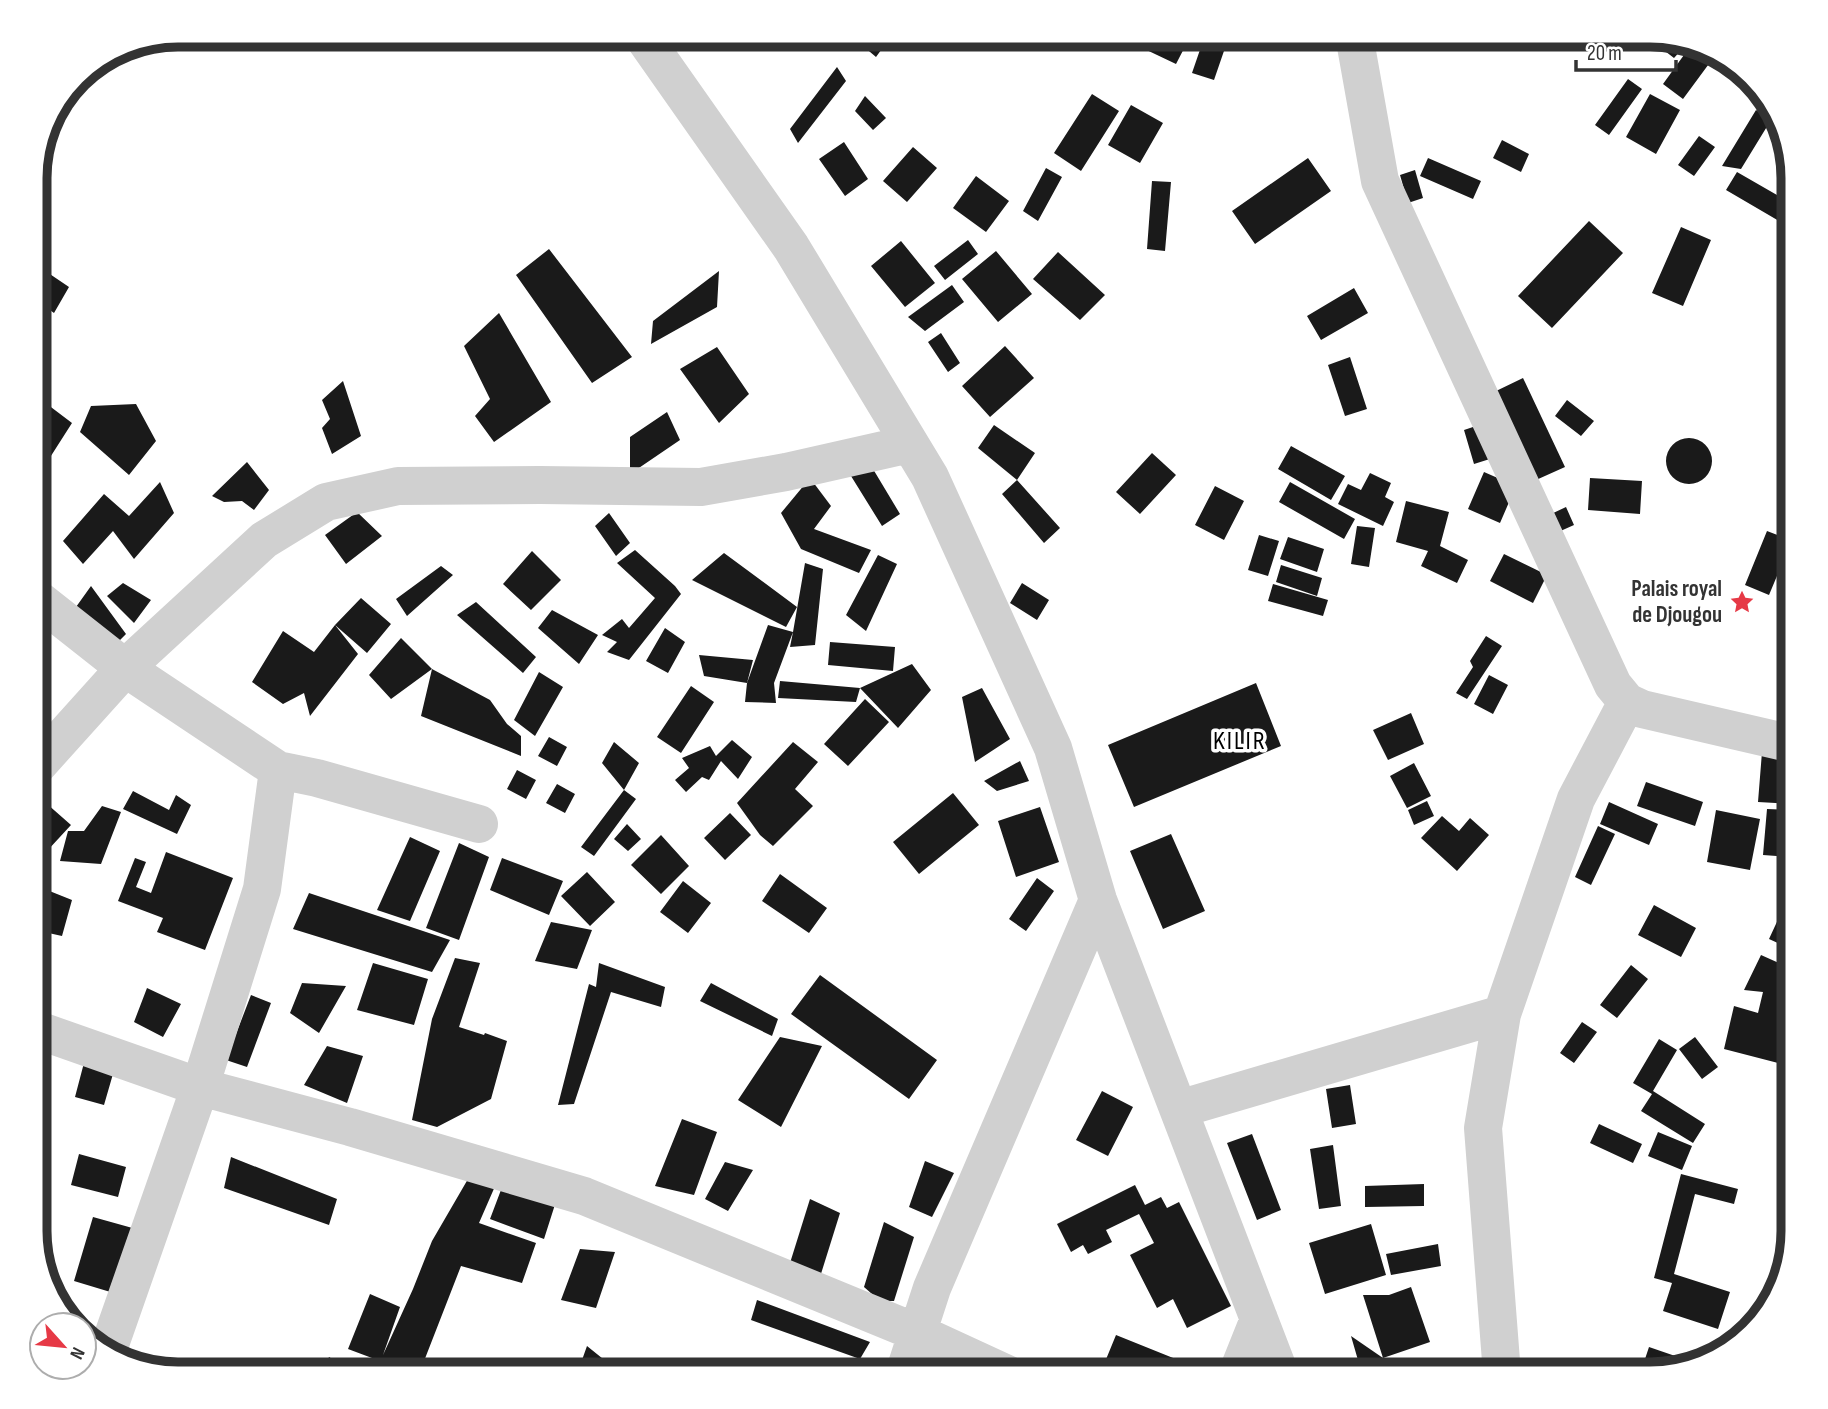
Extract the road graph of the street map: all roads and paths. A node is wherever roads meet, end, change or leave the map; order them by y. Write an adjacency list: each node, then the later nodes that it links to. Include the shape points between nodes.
1 (650, 47): 3 (street, via 791,247)
2 (1356, 47): 6 (street, via 1380,181 1613,685)
3 (910, 444): 5 (street, via 701,487 398,486 326,502 264,540); 11 (street, via 930,477 1053,748)
4 (48, 607): 5 (street)
5 (125, 668): 8 (street); 9 (street)
6 (1627, 702): 7 (street); 12 (street, via 1576,799)
7 (1781, 741)
8 (48, 754)
9 (278, 770): 10 (street); 14 (street, via 262,889)
10 (479, 824)
11 (1098, 900): 15 (street); 17 (street)
12 (1502, 1014): 15 (street); 23 (street, via 1483,1129)
13 (48, 1034): 14 (street)
14 (200, 1087): 17 (street, via 584,1196); 18 (street)
15 (1179, 1109): 16 (street)
16 (1259, 1319): 21 (street); 22 (street)
17 (918, 1333): 19 (street); 20 (street)
18 (111, 1342)
19 (908, 1362)
20 (981, 1362)
21 (1242, 1362)
22 (1275, 1362)
23 (1501, 1362)

